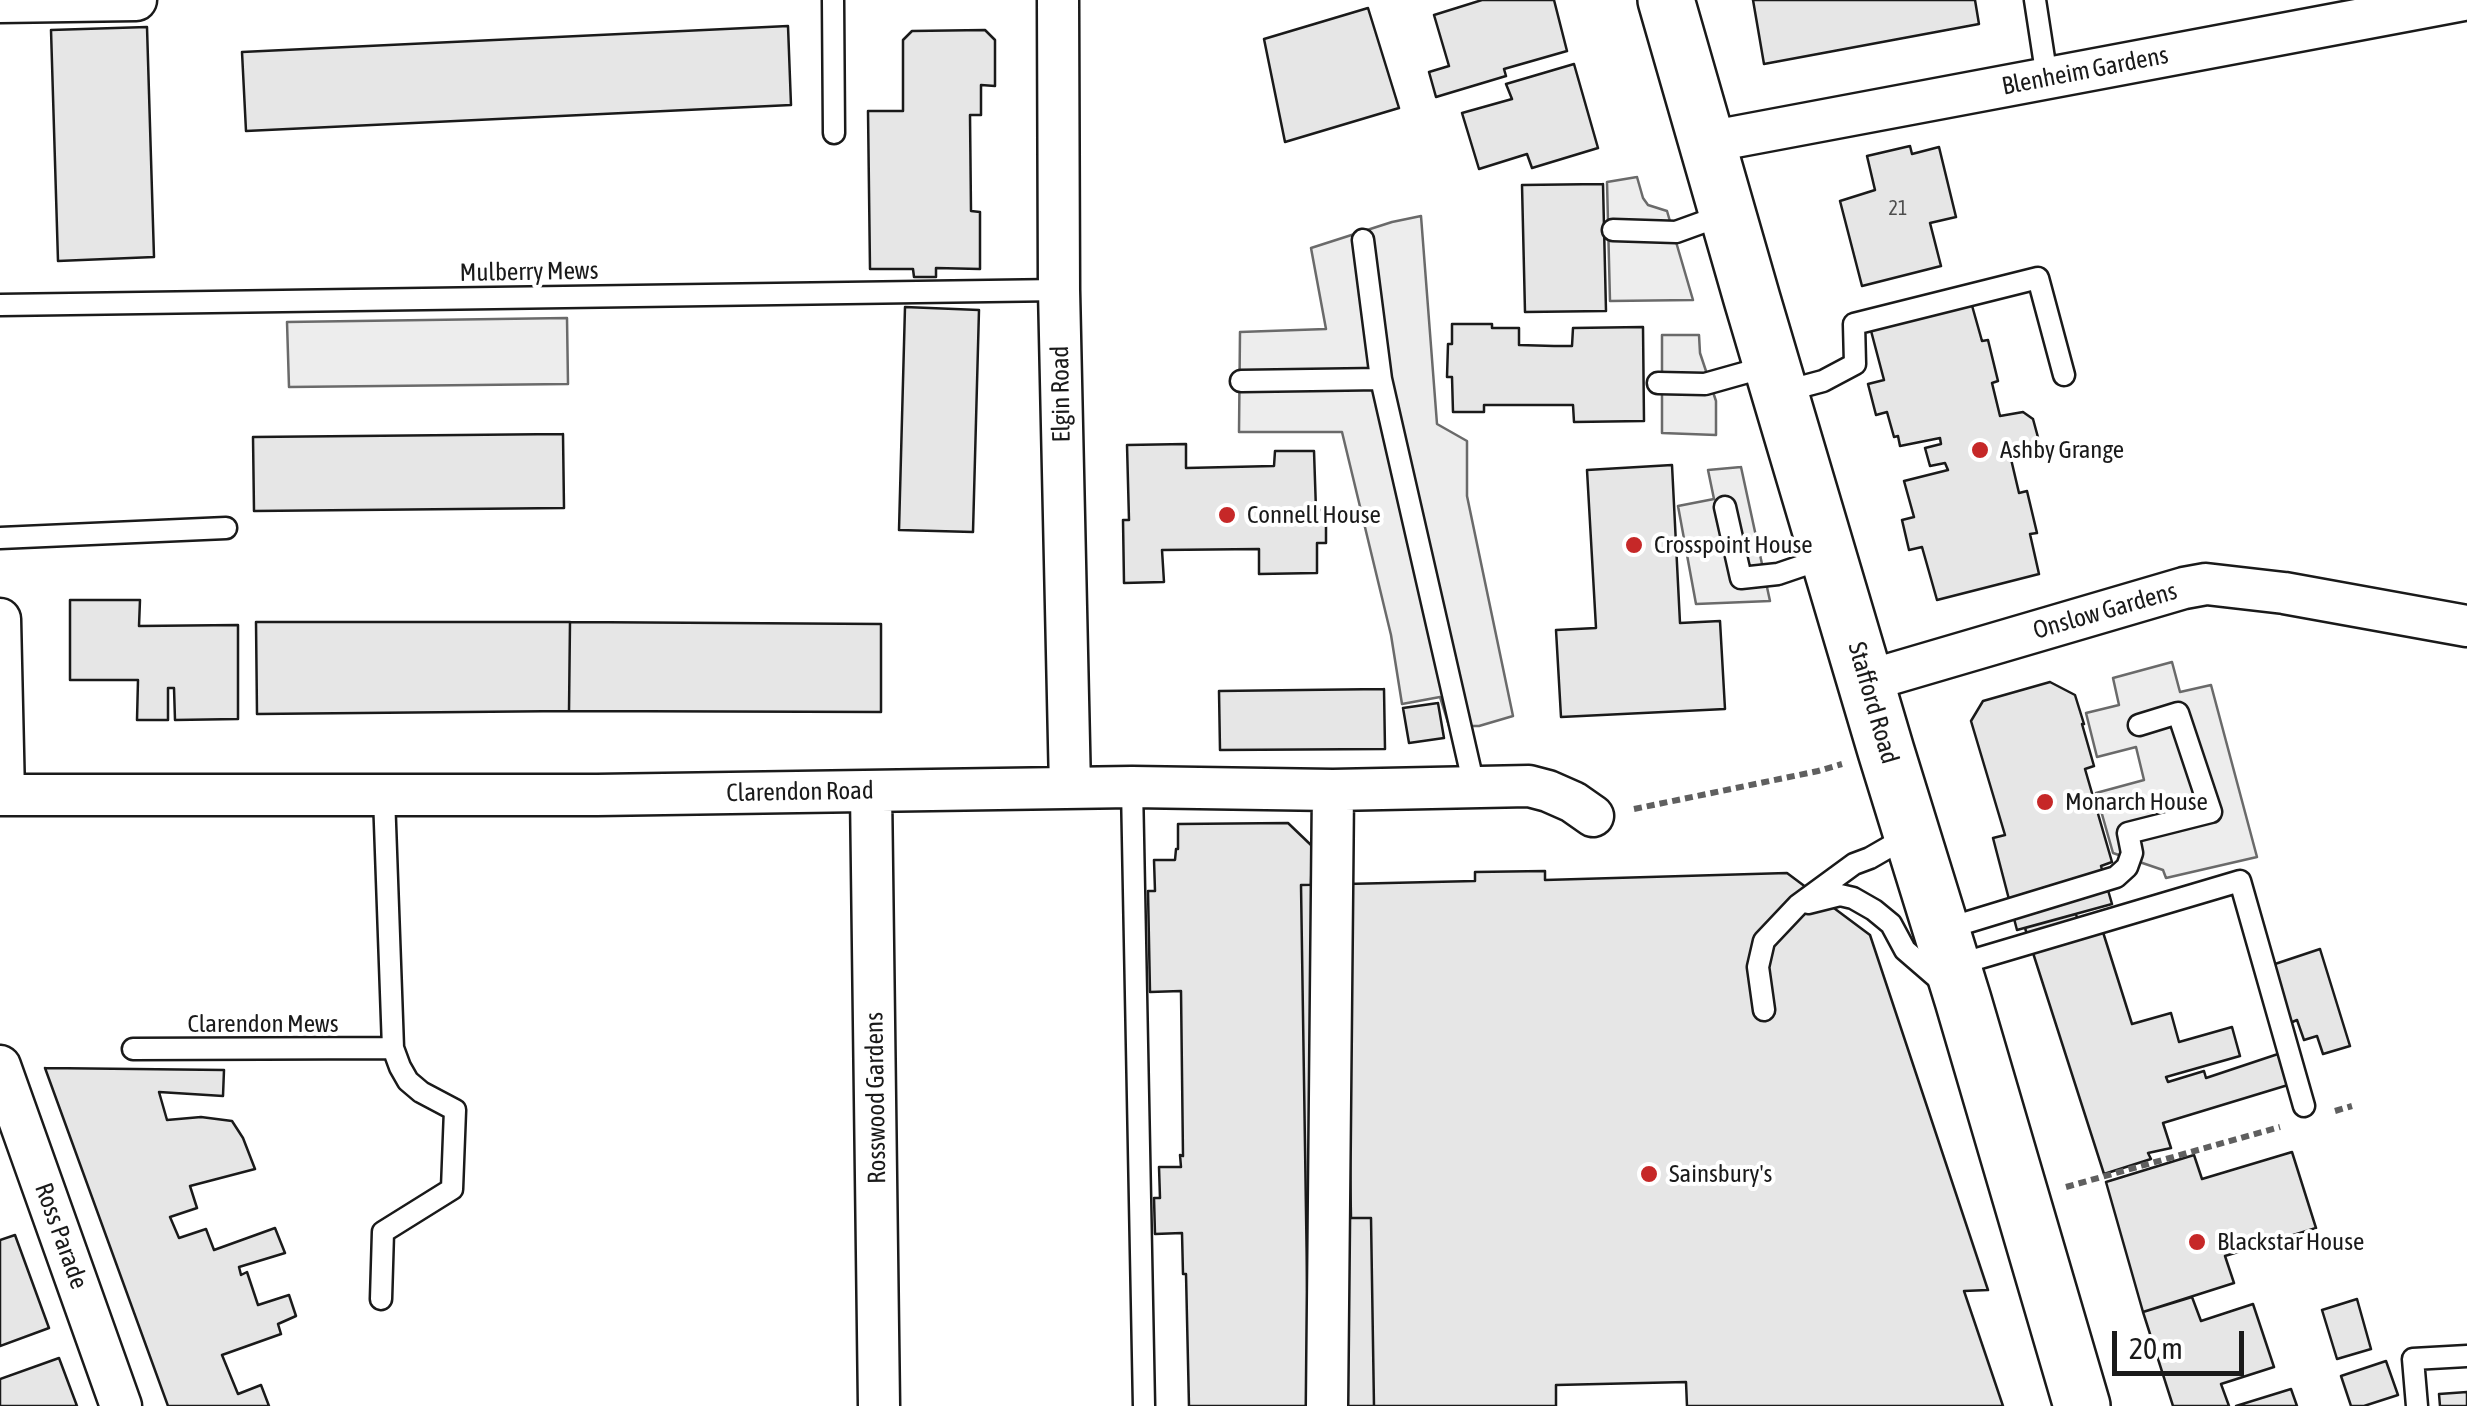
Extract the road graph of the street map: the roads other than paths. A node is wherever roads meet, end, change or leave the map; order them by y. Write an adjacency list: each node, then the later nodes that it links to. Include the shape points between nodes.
1 (136, 0): 7 (street)
2 (833, 0): 9 (lane)
3 (1058, 0): 14 (street, Elgin Road)
4 (1666, 0): 10 (main road, Stafford Road)
5 (2034, 0): 8 (lane)
6 (2463, 0): 8 (street, Blenheim Gardens)
7 (0, 2)
8 (2047, 78): 10 (street, Blenheim Gardens)
9 (834, 133)
10 (1708, 142): 11 (main road, Stafford Road)
11 (1728, 214): 12 (lane, via 1676,232); 18 (main road, Stafford Road)
12 (1613, 230)
13 (1362, 240): 17 (lane)
14 (1059, 290): 15 (lane, Mulberry Mews); 31 (street, Elgin Road)
15 (0, 304)
16 (2064, 374): 18 (lane, via 2038,278 1854,324 1855,364 1824,381)
17 (1381, 379): 19 (lane); 29 (lane)
18 (1776, 379): 20 (lane); 24 (main road, Stafford Road)
19 (1241, 381)
20 (1658, 383)
21 (1725, 507): 24 (lane, via 1740,578)
22 (226, 528): 23 (lane)
23 (0, 538)
24 (1830, 557): 27 (main road, Stafford Road)
25 (0, 619): 34 (street)
26 (2467, 626): 27 (street, Onslow Gardens, via 2206,584)
27 (1867, 681): 37 (main road, Stafford Road)
28 (2139, 725): 39 (lane, via 2178,713 2211,812 2128,833 2132,852 2116,877)
29 (1474, 786): 33 (street, Clarendon Road); 36 (street, Clarendon Road, via 1529,786)
30 (1132, 787): 31 (street, Clarendon Road); 33 (street, Clarendon Road); 49 (lane)
31 (1070, 788): 32 (street, Clarendon Road)
32 (871, 790): 35 (street, Clarendon Road); 48 (street, Rosswood Gardens)
33 (1333, 790): 50 (street)
34 (2, 795): 35 (street, Clarendon Road)
35 (384, 796): 41 (lane)
36 (1593, 816)
37 (1912, 834): 38 (lane, via 1854,864); 39 (main road, Stafford Road)
38 (1798, 905): 39 (lane, via 1853,898 1891,924 1904,950); 40 (lane, via 1764,941 1758,967)
39 (1952, 965): 44 (lane, via 2240,881); 51 (main road, Stafford Road)
40 (1764, 1010)
41 (394, 1048): 42 (lane, Clarendon Mews); 45 (lane, via 408,1080 455,1110 452,1189 383,1232)
42 (132, 1049)
43 (0, 1066): 47 (street, Ross Parade)
44 (2300, 1114)
45 (381, 1299)
46 (2467, 1356): 52 (lane, via 2413,1359)
47 (121, 1406)
48 (880, 1406)
49 (1144, 1406)
50 (1327, 1406)
51 (2082, 1406)
52 (2416, 1406)

